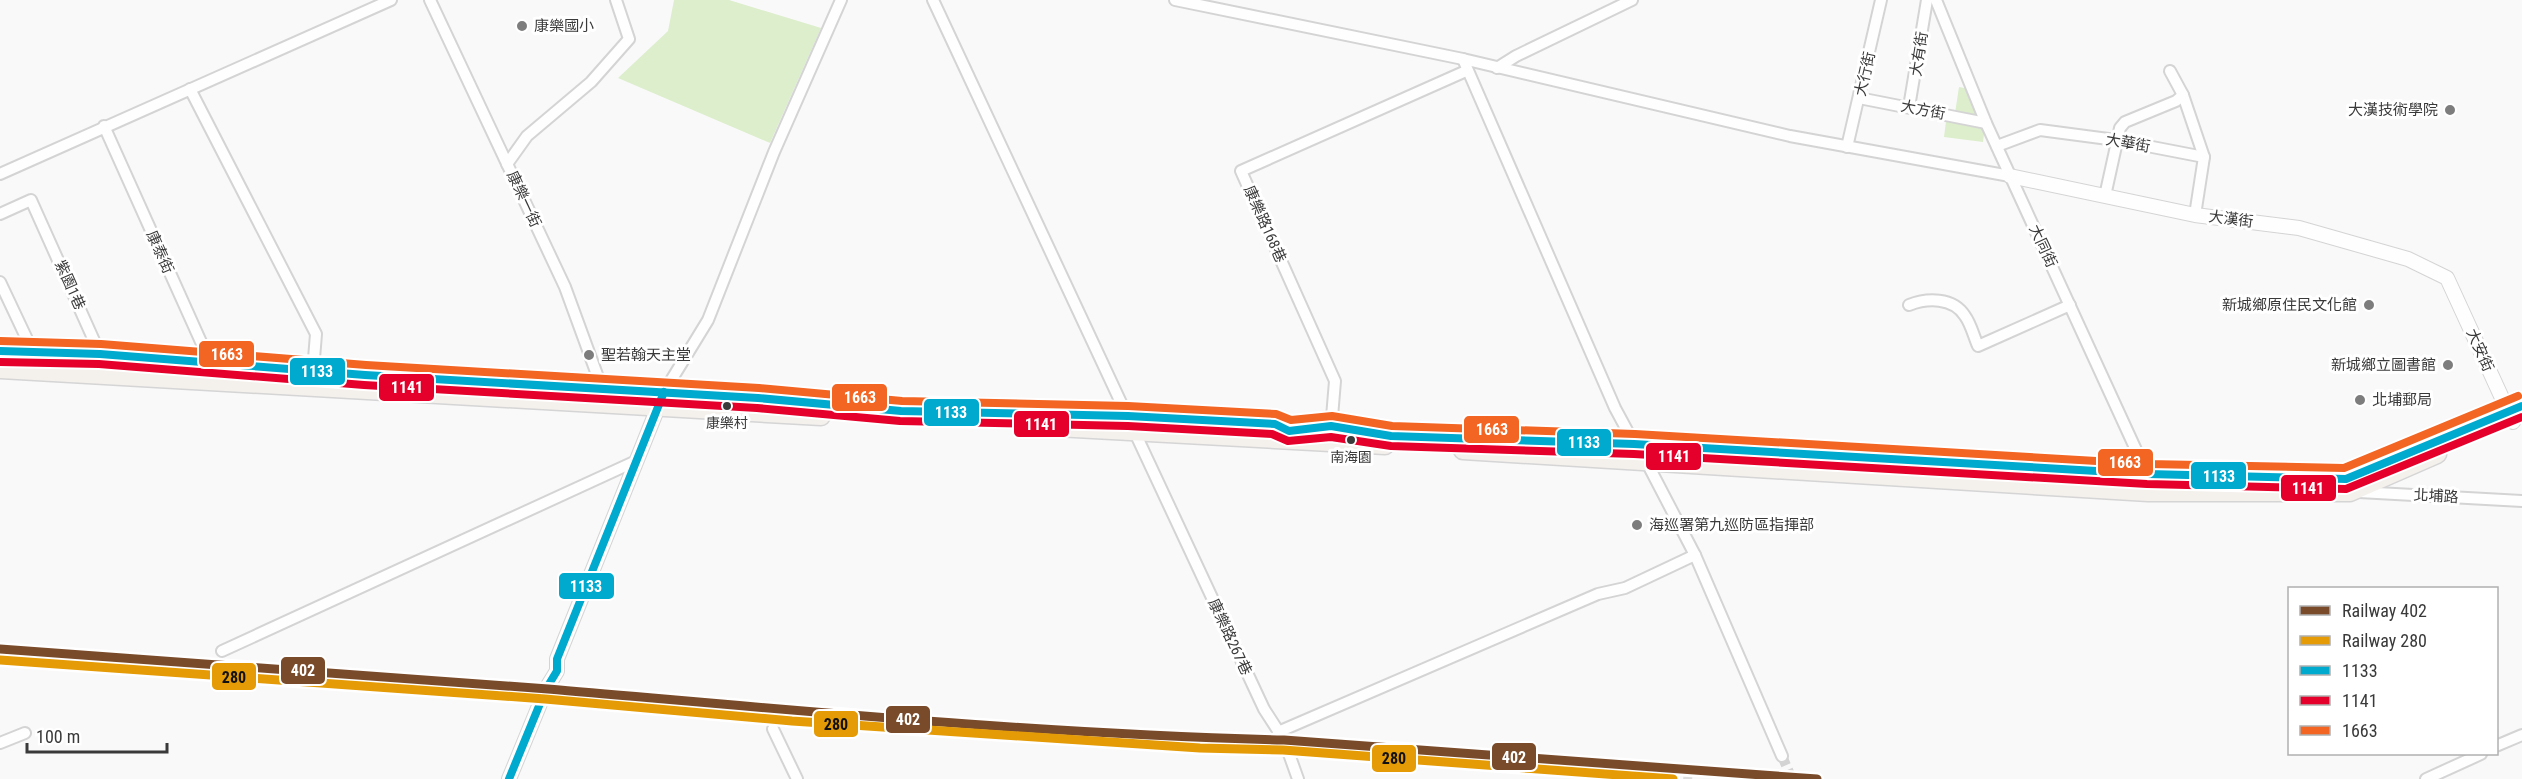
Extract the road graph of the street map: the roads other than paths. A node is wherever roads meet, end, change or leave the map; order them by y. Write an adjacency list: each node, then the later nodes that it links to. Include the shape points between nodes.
1 (392, 0): 15 (street)
2 (430, 0): 25 (street, 康樂一街)
3 (616, 0): 25 (street, via 629,39 591,82 527,136)
4 (841, 0): 43 (street, via 770,161 708,320)
5 (933, 0): 45 (street, 康樂路267巷)
6 (1175, 0): 11 (street)
7 (1632, 0): 12 (street)
8 (1881, 0): 17 (street, 大行街)
9 (1927, 0): 18 (street, 大有街)
10 (1935, 0): 19 (street, 大同街)
11 (1463, 59): 12 (street); 13 (street)
12 (1497, 68): 23 (street)
13 (1466, 71): 46 (street, 康樂路168巷, via 1241,171 1335,381); 47 (street)
14 (2170, 71): 16 (street)
15 (190, 89): 20 (street); 40 (street, via 316,334)
16 (2183, 95): 21 (street, via 2126,122); 24 (street)
17 (1859, 98): 18 (street, 大方街); 23 (street, 大行街)
18 (1909, 107): 19 (street, 大方街)
19 (1986, 123): 22 (street, 大同街)
20 (104, 126): 26 (street); 39 (street, 康泰街)
21 (2116, 140): 22 (street, 大華街, via 2040,130); 24 (street, 大華街); 28 (street)
22 (1997, 146): 27 (street, 大同街)
23 (1847, 147): 27 (street)
24 (2204, 157): 30 (street)
25 (507, 164): 42 (street, 康樂一街, via 565,287)
26 (0, 174)
27 (2010, 176): 28 (street, 大漢街); 34 (street, 大同街)
28 (2105, 196): 30 (street, 大漢街)
29 (0, 214): 37 (street, 紫園1巷, via 31,200)
30 (2195, 215): 31 (street, 大漢街, via 2299,228 2408,259)
31 (2447, 278): 44 (street, 大安街)
32 (0, 282): 36 (street)
33 (1909, 305): 34 (street, via 1921,300 1942,300 1964,314 1978,346)
34 (2070, 305): 51 (street, 大同街)
35 (0, 351): 36 (main road)
36 (33, 352): 37 (main road)
37 (100, 354): 39 (main road); 41 (street, 紫園1巷)
38 (0, 369): 41 (main road)
39 (209, 370): 40 (main road); 41 (main road); 42 (main road)
40 (313, 371): 42 (main road)
41 (99, 373)
42 (602, 396): 43 (main road)
43 (661, 400): 45 (main road); 48 (street)
44 (2516, 415): 52 (main road)
45 (1131, 423): 46 (main road); 57 (street, 康樂路267巷)
46 (1331, 434): 47 (main road); 49 (main road)
47 (1634, 444): 49 (street); 50 (main road)
48 (636, 461): 55 (street); 64 (street, via 557,659 557,671)
49 (1647, 462): 50 (main road); 54 (street)
50 (1929, 469): 51 (main road, 北埔路)
51 (2148, 483): 52 (main road, 北埔路)
52 (2348, 486): 53 (street, 北埔路)
53 (2522, 501)
54 (1695, 555): 57 (street, via 1625,588 1598,594); 63 (street)
55 (222, 651)
56 (773, 729): 65 (street)
57 (1278, 732): 66 (street, 康樂路267巷)
58 (25, 733): 60 (street)
59 (2522, 735): 61 (street)
60 (0, 743)
61 (2498, 745)
62 (2477, 755): 67 (street)
63 (1782, 756)
64 (509, 779)
65 (797, 779)
66 (1298, 779)
67 (2426, 779)

